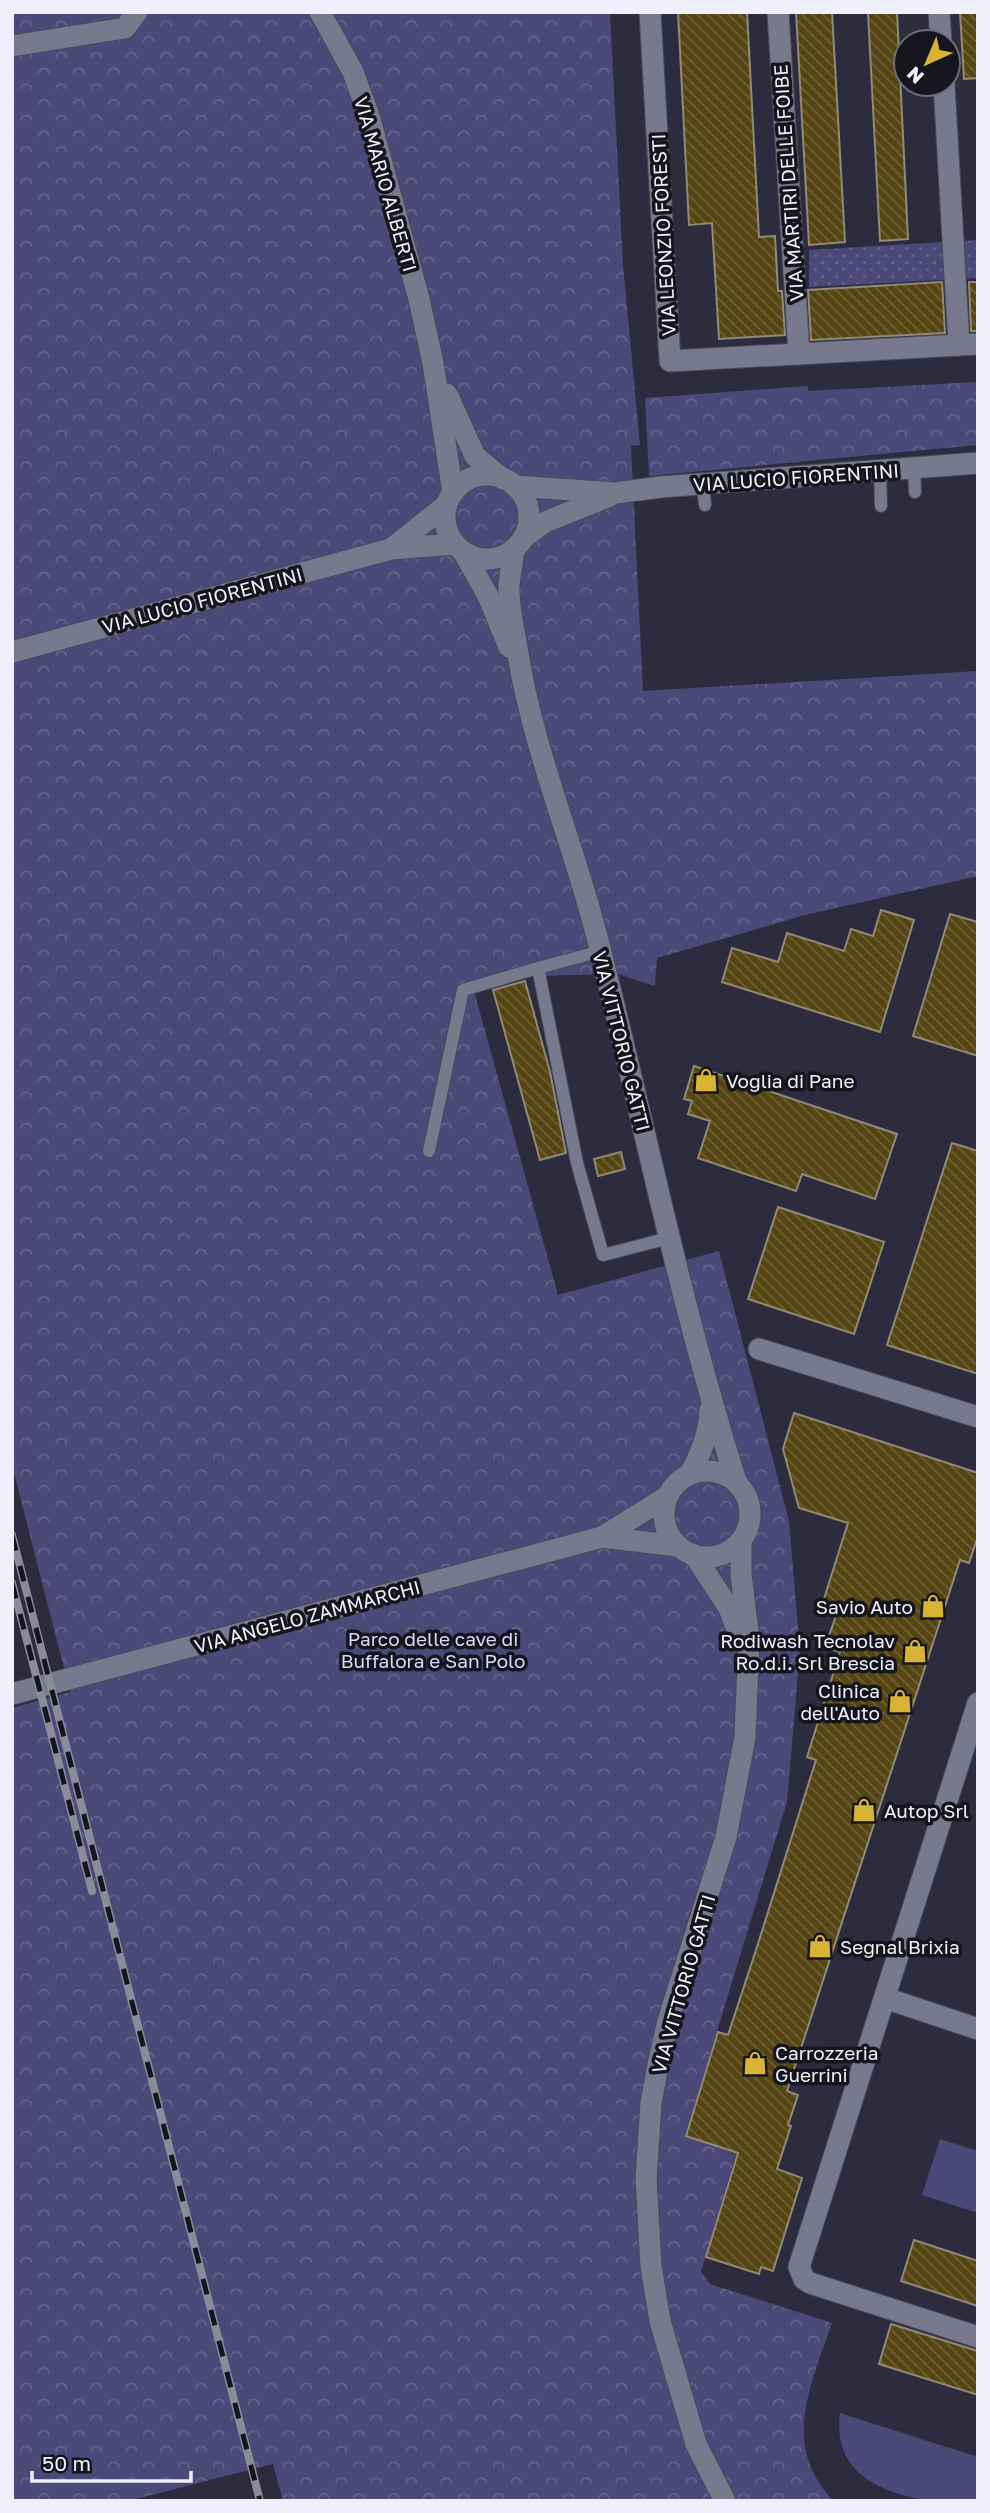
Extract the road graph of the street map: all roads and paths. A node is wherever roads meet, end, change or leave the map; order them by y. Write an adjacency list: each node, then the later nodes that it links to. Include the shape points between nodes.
1 (137, 12): 5 (street, via 125,28)
2 (320, 12): 9 (street, VIA MARIO ALBERTI, via 353,72 369,116)
3 (650, 12): 8 (street, VIA LEONZIO FORESTI, via 670,360)
4 (778, 12): 8 (street, VIA MARTIRI DELLE FOIBE)
5 (12, 46)
6 (945, 98): 7 (street)
7 (968, 345): 8 (street, VIA LEONZIO FORESTI)
8 (799, 354)
9 (433, 363): 13 (street, VIA MARIO ALBERTI, via 469,447 484,465); 16 (street, VIA MARIO ALBERTI)
10 (978, 463): 11 (street, VIA LUCIO FIORENTINI)
11 (914, 468): 12 (street, VIA LUCIO FIORENTINI); 14 (lane)
12 (880, 471): 15 (street, VIA LUCIO FIORENTINI, via 704,495); 17 (lane)
13 (509, 482): 15 (street, VIA LUCIO FIORENTINI); 16 (street, via 489,475 475,477); 18 (street, via 524,497 528,511 528,525)
14 (915, 492)
15 (615, 494): 18 (street, VIA LUCIO FIORENTINI, via 545,522)
16 (449, 499): 19 (street, via 447,532); 20 (street, VIA LUCIO FIORENTINI)
17 (881, 506)
18 (519, 544): 19 (street, via 490,559); 22 (street, VIA VITTORIO GATTI, via 509,593)
19 (459, 548): 20 (street, VIA LUCIO FIORENTINI); 22 (street, VIA VITTORIO GATTI, via 488,596)
20 (391, 549): 21 (street, VIA LUCIO FIORENTINI)
21 (12, 652)
22 (523, 681): 23 (street, VIA VITTORIO GATTI)
23 (601, 951): 24 (lane); 26 (street, VIA VITTORIO GATTI)
24 (538, 968): 25 (lane, via 463,990); 26 (lane, via 577,1163 603,1255)
25 (429, 1151)
26 (669, 1238): 28 (street, VIA VITTORIO GATTI)
27 (759, 1349): 29 (street)
28 (711, 1403): 30 (street, VIA VITTORIO GATTI, via 708,1433); 31 (street, VIA VITTORIO GATTI)
29 (978, 1417)
30 (690, 1474): 31 (street, via 709,1470); 32 (street, VIA VITTORIO GATTI)
31 (736, 1481): 34 (street, VIA VITTORIO GATTI, via 751,1510)
32 (668, 1496): 33 (street, VIA ANGELO ZAMMARCHI); 35 (street, VIA VITTORIO GATTI, via 664,1517 671,1538)
33 (602, 1537): 35 (street, VIA ANGELO ZAMMARCHI); 37 (street, VIA ANGELO ZAMMARCHI)
34 (741, 1542): 35 (street, via 715,1557); 36 (street, VIA VITTORIO GATTI)
35 (686, 1551): 36 (street, VIA VITTORIO GATTI, via 729,1608)
36 (747, 1667): 42 (street, VIA VITTORIO GATTI, via 745,1737 726,1837 668,2021 652,2103 646,2179 651,2266 660,2321 696,2444)
37 (12, 1694)
38 (976, 1716): 39 (street)
39 (885, 1998): 40 (street); 41 (street, via 800,2260 800,2273 821,2287)
40 (978, 2029)
41 (978, 2337)
42 (725, 2501)

